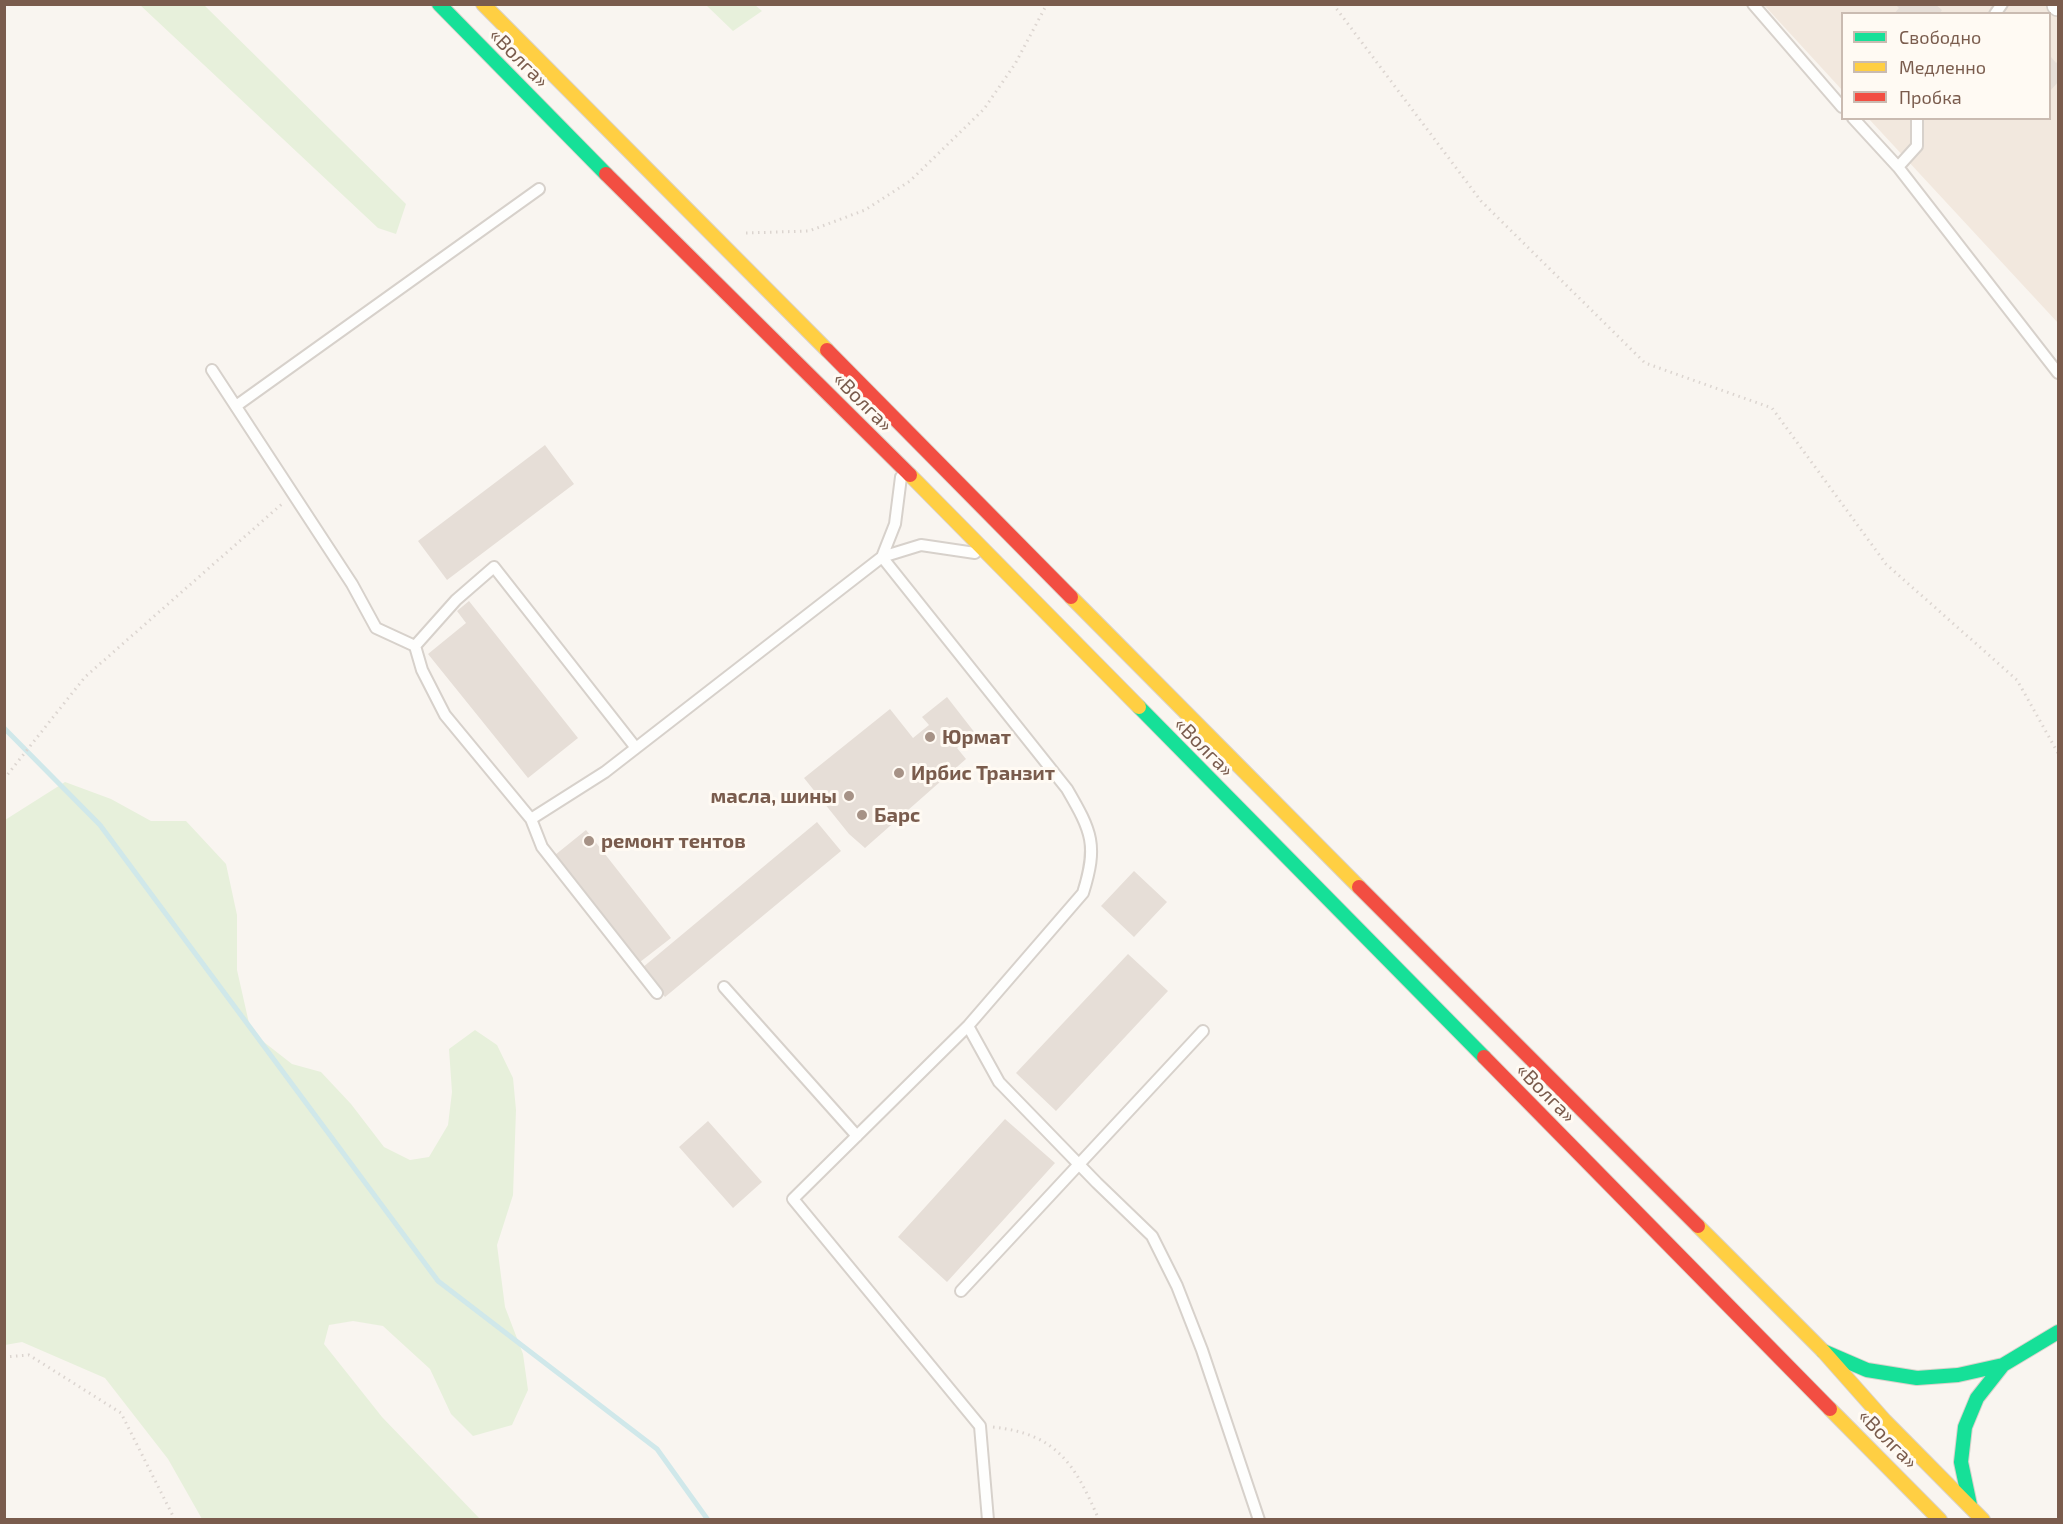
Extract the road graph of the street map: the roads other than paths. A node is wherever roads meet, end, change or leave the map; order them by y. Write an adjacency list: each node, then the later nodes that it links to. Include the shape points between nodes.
1 (439, 4): 12 (main road, «Волга»)
2 (483, 4): 26 (main road, «Волга»)
3 (1753, 4): 4 (lane)
4 (1841, 106)
5 (1855, 120): 7 (lane)
6 (1917, 120): 7 (lane, via 1917,146)
7 (1899, 167): 10 (lane)
8 (539, 189): 11 (lane)
9 (212, 370): 11 (lane)
10 (2058, 374)
11 (236, 406): 15 (lane, via 352,584 376,628)
12 (903, 468): 13 (main road, «Волга»); 14 (lane, via 895,524)
13 (986, 554): 14 (lane, via 921,545); 31 (main road, «Волга»)
14 (882, 557): 16 (lane); 20 (lane, via 1068,789 1087,822 1092,846 1091,868 1083,893)
15 (415, 646): 16 (lane, via 456,600 494,567); 17 (lane, via 422,670 446,715)
16 (636, 748): 17 (lane)
17 (531, 819): 19 (lane, via 542,847)
18 (724, 987): 22 (lane)
19 (657, 993)
20 (968, 1026): 22 (lane); 23 (lane, via 999,1082)
21 (1203, 1031): 23 (lane)
22 (857, 1136): 29 (lane, via 793,1199 980,1426)
23 (1080, 1165): 24 (lane); 30 (lane, via 1152,1236 1202,1350)
24 (961, 1291)
25 (2058, 1332): 27 (main road)
26 (1823, 1351): 27 (main road, via 1867,1370 1917,1378 1958,1375); 28 (main road, «Волга», via 1885,1421)
27 (2003, 1365): 28 (main road, via 1977,1398 1965,1427 1961,1462)
28 (1970, 1505): 32 (main road, «Волга»)
29 (988, 1520)
30 (1259, 1520)
31 (1940, 1520)
32 (1983, 1520)

